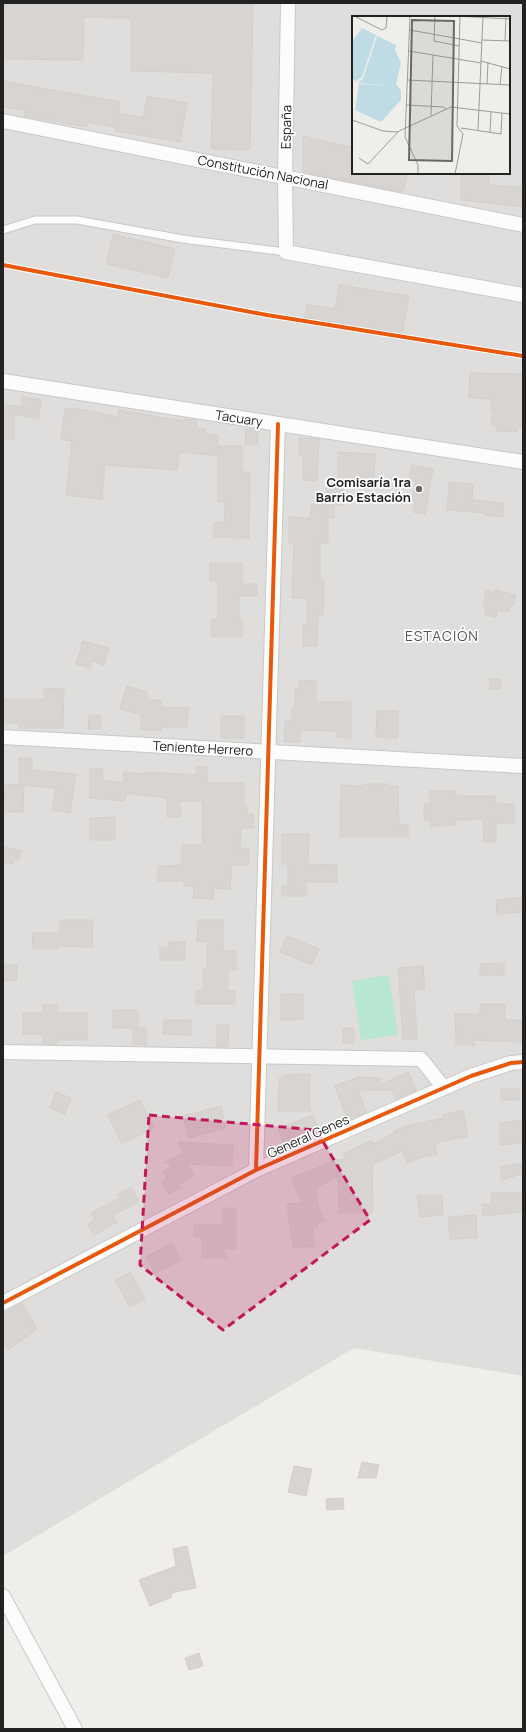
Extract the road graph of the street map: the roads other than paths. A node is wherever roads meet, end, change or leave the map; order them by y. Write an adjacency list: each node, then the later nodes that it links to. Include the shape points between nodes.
1 (288, 3): 3 (street, España)
2 (3, 121): 3 (street, Constitución Nacional)
3 (285, 176): 4 (street, Constitución Nacional); 6 (street, España)
4 (523, 225)
5 (3, 230): 6 (lane, via 35,220 77,220 183,239)
6 (286, 252): 7 (street)
7 (523, 295)
8 (3, 381): 9 (street, Tacuary)
9 (278, 424): 10 (street, Tacuary); 12 (street)
10 (523, 462)
11 (3, 737): 12 (street, Teniente Herrero)
12 (268, 752): 13 (street, Teniente Herrero); 15 (street)
13 (523, 766)
14 (3, 1052): 15 (street)
15 (259, 1056): 17 (street, via 421,1059); 18 (street)
16 (523, 1062): 17 (street, General Genes, via 511,1063)
17 (444, 1088): 18 (street, General Genes)
18 (256, 1170): 19 (street, General Genes)
19 (3, 1303)
20 (3, 1596): 21 (street)
21 (75, 1729)

